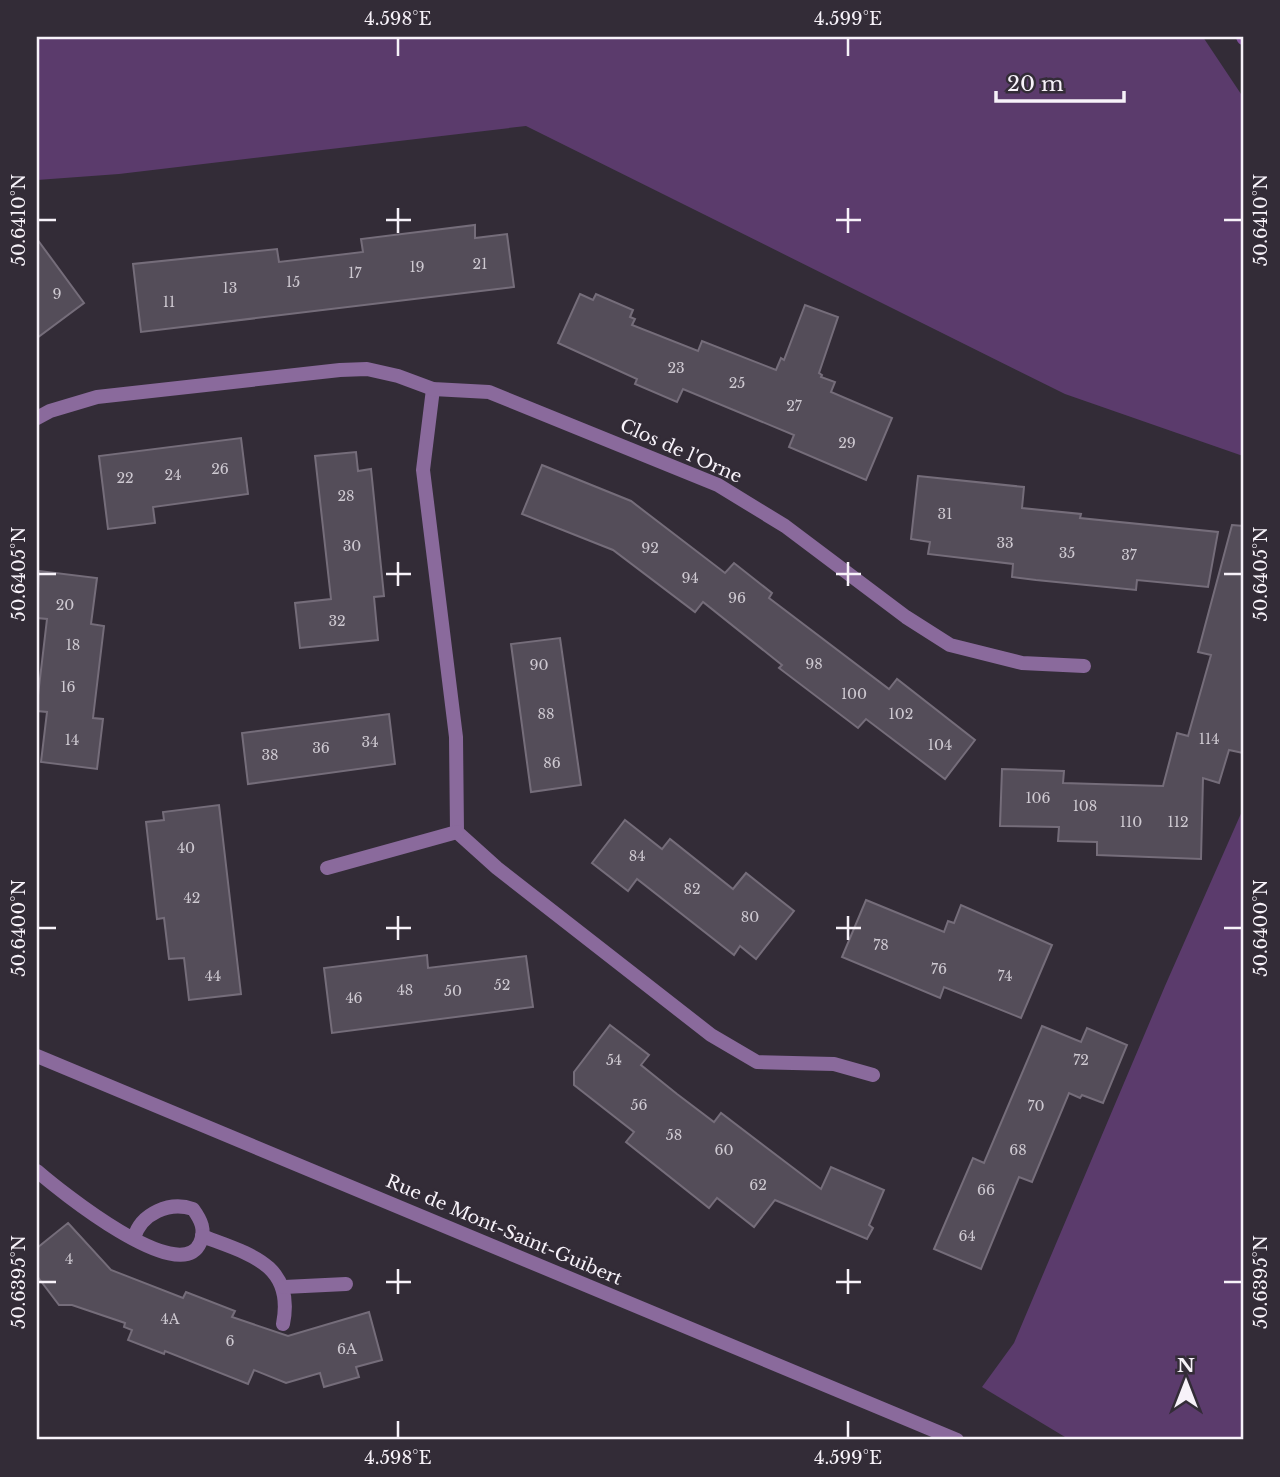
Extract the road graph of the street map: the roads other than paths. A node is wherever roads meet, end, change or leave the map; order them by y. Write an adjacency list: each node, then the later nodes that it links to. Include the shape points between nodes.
1 (433, 389): 2 (street, Clos de l'Orne, via 368,369 340,370 97,397); 3 (street, Clos de l'Orne, via 489,391 718,485 785,526 905,617 950,645 1022,663); 4 (street, via 423,470 456,737)
2 (37, 418)
3 (1084, 666)
4 (457, 832): 5 (street); 7 (street, via 700,1027 757,1062 834,1064)
5 (327, 868)
6 (37, 1056): 14 (street, Rue de Mont-Saint-Guibert)
7 (873, 1075)
8 (37, 1171): 10 (street, via 107,1224)
9 (202, 1236): 10 (street, via 199,1246 186,1256 163,1253); 10 (street, via 203,1226 193,1209 180,1204 165,1207 138,1226); 12 (street, via 272,1269)
10 (134, 1238)
11 (346, 1284): 12 (street)
12 (284, 1287): 13 (street)
13 (283, 1324)
14 (957, 1440)

